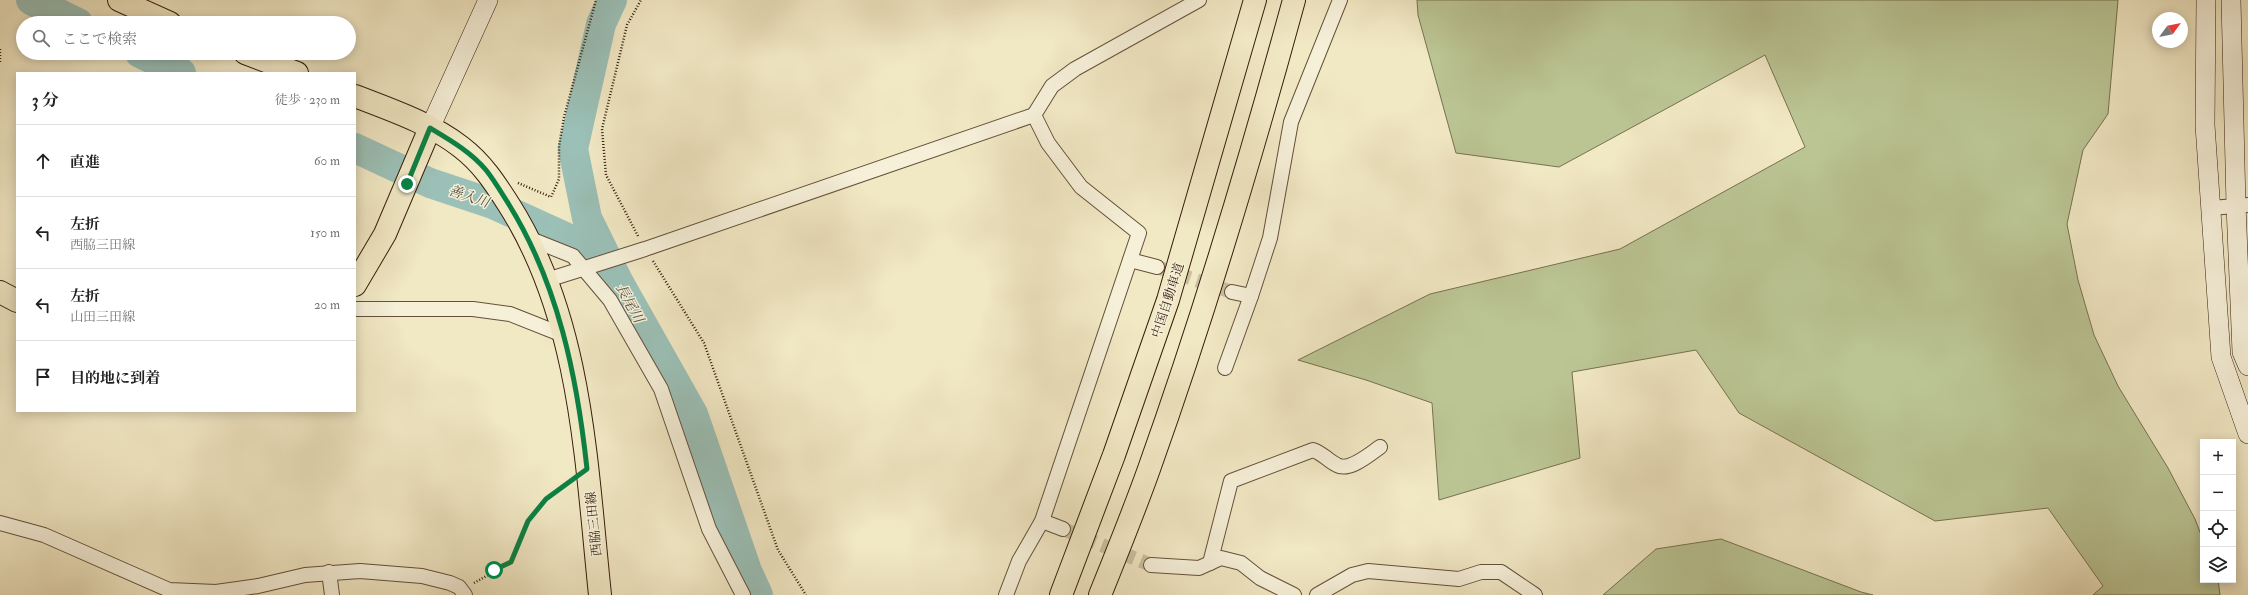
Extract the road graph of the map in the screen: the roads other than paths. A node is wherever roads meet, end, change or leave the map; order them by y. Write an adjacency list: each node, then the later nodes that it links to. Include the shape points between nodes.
1 (119, 0): 9 (main road)
2 (488, 0): 14 (street)
3 (1198, 0): 13 (street, via 1075,69 1052,86)
4 (1255, 0): 44 (main road, 中国自動車道, via 1168,300 1114,455)
5 (1294, 0): 45 (main road, via 1267,100 1201,316 1149,470)
6 (1340, 0): 25 (street, via 1290,122 1270,238)
7 (2206, 0): 16 (street, via 2205,125)
8 (2231, 0): 15 (street)
9 (154, 16)
10 (263, 60): 11 (main road)
11 (294, 72)
12 (356, 96): 14 (main road, 西脇三田線)
13 (1034, 115): 18 (street, via 1048,143 1081,187 1139,233); 20 (street)
14 (430, 128): 17 (main road, 西脇三田線, via 461,146 486,170 506,183); 22 (main road, via 385,234)
15 (2242, 205): 16 (street); 29 (street, via 2242,352)
16 (2211, 208): 31 (street, via 2221,357)
17 (526, 233): 20 (street, via 573,256); 21 (main road, 西脇三田線)
18 (1130, 260): 19 (street); 33 (street)
19 (1157, 267)
20 (584, 269): 21 (street); 42 (street, via 610,300 661,389 709,529)
21 (547, 280): 28 (main road, 西脇三田線)
22 (356, 283)
23 (0, 292): 26 (main road)
24 (1232, 292): 25 (street)
25 (1251, 296): 30 (street)
26 (16, 300)
27 (356, 309): 28 (street, via 473,310 502,313)
28 (563, 335): 41 (main road, 西脇三田線, via 580,408)
29 (2248, 366)
30 (1225, 368)
31 (2248, 434)
32 (1380, 447): 36 (street, via 1346,467 1338,466 1325,455 1313,450 1231,481)
33 (1042, 521): 35 (street); 43 (street, via 1019,561)
34 (0, 523): 38 (street, via 44,535 169,590 216,592)
35 (1062, 529)
36 (1210, 563): 37 (street, via 1199,568); 46 (street, via 1221,558 1241,563 1260,578)
37 (1151, 565)
38 (329, 572): 39 (street, via 360,571 414,575 450,583); 40 (street)
39 (464, 593)
40 (332, 595)
41 (600, 595)
42 (743, 595)
43 (1006, 595)
44 (1061, 595)
45 (1100, 595)
46 (1294, 595)
47 (1317, 595): 48 (street, via 1352,575 1368,570 1459,579 1481,572 1501,572)
48 (1535, 595)

